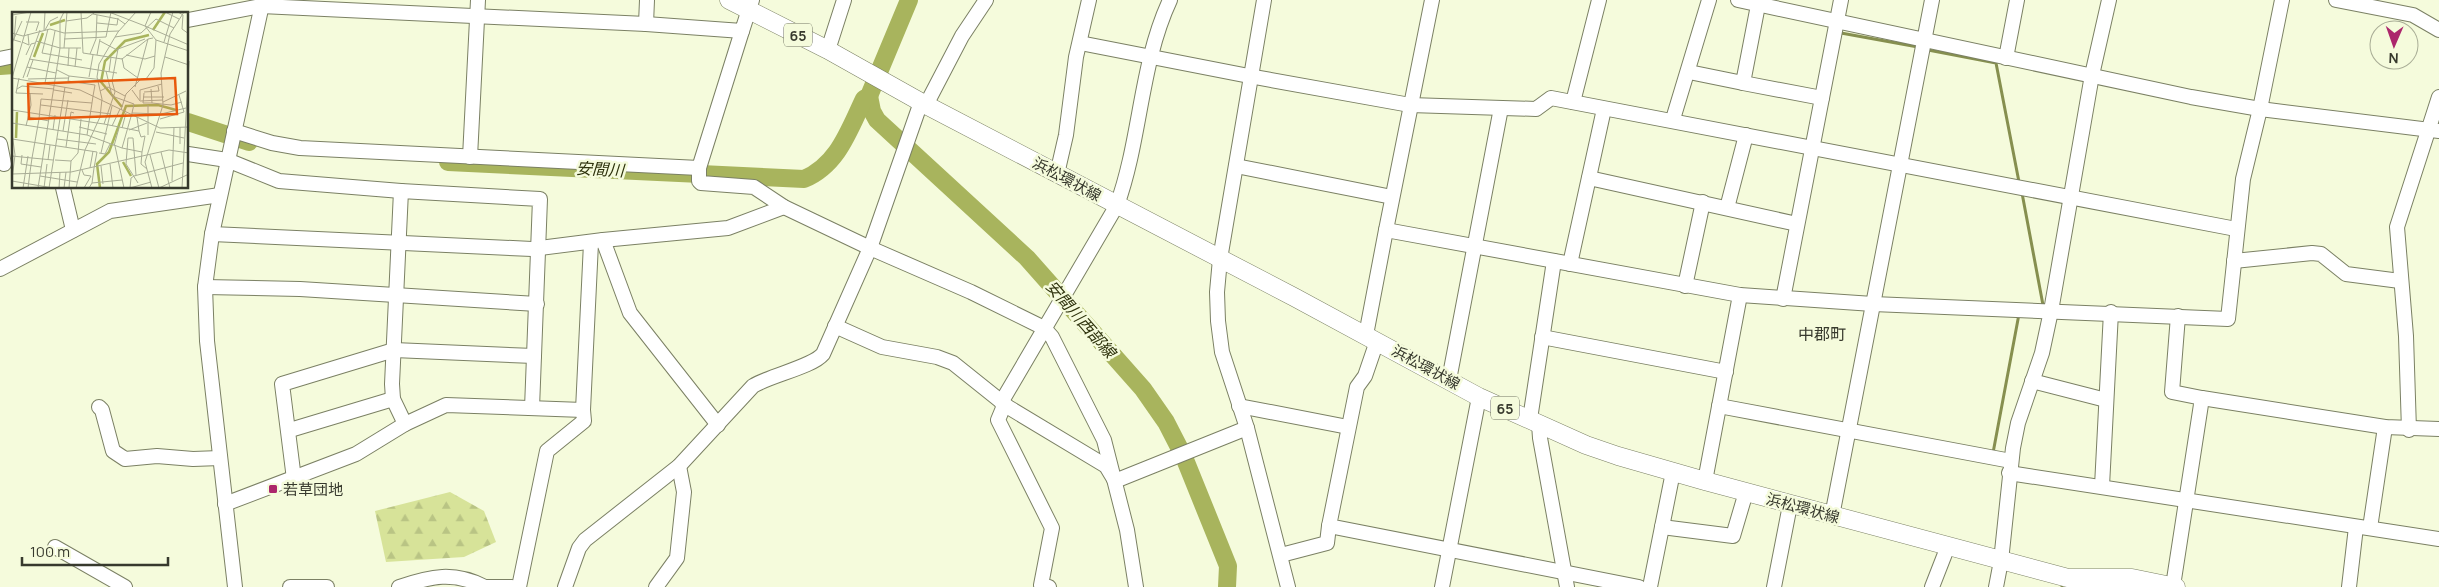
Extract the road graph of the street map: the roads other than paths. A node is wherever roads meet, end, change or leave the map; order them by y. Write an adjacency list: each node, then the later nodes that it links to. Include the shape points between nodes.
1 (478, 0): 23 (street)
2 (647, 0): 26 (street)
3 (729, 0): 22 (main road, 浜松環状線 / 65)
4 (844, 0): 31 (street)
5 (986, 0): 41 (street)
6 (1089, 0): 30 (street)
7 (1170, 0): 32 (street)
8 (1264, 0): 36 (street)
9 (1432, 0): 42 (street)
10 (1598, 0): 40 (street)
11 (1708, 0): 34 (street)
12 (1738, 0): 19 (street)
13 (1841, 0): 25 (street)
14 (1932, 0): 29 (street)
15 (2017, 0): 33 (street)
16 (2109, 0): 35 (street)
17 (2282, 0): 45 (street)
18 (2336, 0): 20 (street)
19 (1759, 2): 25 (street); 37 (street)
20 (2352, 2): 27 (street, via 2413,15)
21 (262, 3): 23 (street); 24 (street); 48 (street)
22 (750, 5): 28 (street); 31 (main road, 浜松環状線 / 65)
23 (477, 16): 26 (street); 53 (street)
24 (189, 20)
25 (1836, 22): 29 (street); 39 (street)
26 (646, 24): 28 (street)
27 (2439, 30)
28 (742, 31): 58 (street)
29 (1923, 41): 33 (street); 56 (street)
30 (1080, 43): 32 (street); 59 (street)
31 (828, 50): 41 (main road, 浜松環状線 / 65)
32 (1150, 57): 36 (street); 67 (street, via 1127,176)
33 (2006, 58): 35 (street)
34 (1688, 72): 37 (street); 46 (street)
35 (2092, 75): 45 (street); 65 (street)
36 (1249, 76): 42 (street); 57 (street)
37 (1743, 83): 39 (street)
38 (2439, 97): 47 (street)
39 (1822, 98): 51 (street)
40 (1573, 102): 43 (street, via 1551,98 1536,109); 44 (street)
41 (923, 103): 59 (main road, 浜松環状線 / 65); 79 (street)
42 (1410, 105): 43 (street); 64 (street)
43 (1501, 108): 77 (street)
44 (1604, 109): 46 (street); 60 (street)
45 (2260, 109): 47 (street); 71 (street, via 2243,179)
46 (1673, 119): 49 (street)
47 (2434, 131): 85 (street, via 2397,227)
48 (233, 134): 53 (street, via 300,148); 54 (street)
49 (1746, 135): 51 (street); 69 (street)
50 (0, 144): 55 (street)
51 (1812, 148): 56 (street); 70 (street)
52 (189, 154): 54 (street)
53 (470, 157): 58 (street)
54 (227, 160): 62 (street, via 279,181); 63 (street)
55 (6, 164)
56 (1900, 164): 65 (street); 92 (street)
57 (1236, 166): 64 (street); 80 (street)
58 (699, 171): 68 (street, via 701,183 754,187)
59 (1057, 174): 67 (main road, 浜松環状線 / 65)
60 (1589, 178): 66 (street); 83 (street)
61 (62, 189): 72 (street)
62 (401, 191): 76 (street); 78 (street, via 540,199)
63 (220, 195): 72 (street, via 110,211); 74 (street)
64 (1392, 197): 73 (street)
65 (2071, 198): 71 (street); 93 (street)
66 (1703, 202): 69 (street); 86 (street)
67 (1117, 205): 80 (main road, 浜松環状線 / 65); 97 (street)
68 (784, 207): 75 (street, via 728,228); 79 (street)
69 (1727, 208): 70 (street)
70 (1797, 224): 90 (street)
71 (2236, 229): 82 (street)
72 (73, 230): 84 (street)
73 (1386, 230): 77 (street); 99 (street)
74 (212, 234): 76 (street); 87 (street)
75 (597, 241): 78 (street); 114 (street); 117 (street, via 630,312)
76 (399, 242): 78 (street); 88 (street)
77 (1474, 246): 81 (street); 103 (street)
78 (539, 248): 91 (street)
79 (870, 248): 96 (street); 97 (street)
80 (1220, 258): 99 (main road, 浜松環状線 / 65); 110 (street, via 1218,321 1222,352)
81 (1554, 261): 83 (street); 98 (street)
82 (2234, 261): 85 (street, via 2321,254 2346,274); 95 (street, via 2228,319)
83 (1570, 264): 86 (street)
84 (0, 269)
85 (2400, 281): 123 (street, via 2406,336)
86 (1685, 286): 89 (street)
87 (206, 287): 88 (street); 125 (street, via 205,327)
88 (396, 296): 91 (street); 100 (street)
89 (1740, 296): 90 (street); 102 (street)
90 (1783, 299): 92 (street)
91 (537, 304): 101 (street)
92 (1873, 304): 93 (street); 124 (street)
93 (2051, 311): 94 (street); 104 (street)
94 (2111, 312): 95 (street); 108 (street)
95 (2178, 316): 106 (street, via 2172,392)
96 (835, 326): 109 (street, via 882,347 953,363); 117 (street, via 819,358 753,386)
97 (1044, 328): 109 (street); 130 (street, via 1052,337 1104,440)
98 (1542, 337): 102 (street); 115 (street)
99 (1372, 338): 103 (main road, 浜松環状線 / 65); 118 (street, via 1366,376 1357,387)
100 (394, 350): 101 (street); 107 (street); 122 (street, via 282,384)
101 (534, 356): 113 (street)
102 (1726, 372): 111 (street)
103 (1449, 380): 105 (main road, 浜松環状線 / 65)
104 (2032, 381): 108 (street); 127 (street, via 2018,422)
105 (1479, 396): 115 (main road, 浜松環状線 / 65); 144 (street)
106 (2202, 398): 119 (street); 134 (street)
107 (393, 399): 116 (street); 122 (street)
108 (2106, 400): 132 (street)
109 (1002, 401): 130 (street, via 1106,466); 149 (street, via 998,420 1052,528)
110 (1239, 406): 118 (street); 120 (street)
111 (1719, 406): 124 (street); 131 (street)
112 (99, 407): 125 (street, via 113,451 125,459 157,456)
113 (532, 408): 114 (street); 116 (street, via 446,405)
114 (583, 410): 157 (street, via 584,421 547,451)
115 (1534, 421): 128 (main road, 浜松環状線 / 65, via 1618,456); 147 (street, via 1540,438)
116 (405, 424): 129 (street, via 356,454)
117 (718, 425): 126 (street)
118 (1348, 427): 138 (street)
119 (2385, 427): 123 (street); 140 (street)
120 (1247, 428): 130 (street); 145 (street)
121 (2439, 429): 123 (street)
122 (290, 430): 129 (street)
123 (2408, 430)
124 (1850, 431): 127 (street); 137 (street)
125 (220, 458): 135 (street)
126 (679, 466): 158 (street, via 584,540); 159 (street, via 684,492 677,558)
127 (2010, 467): 132 (street); 146 (street)
128 (1673, 472): 131 (main road, 浜松環状線 / 65); 139 (street)
129 (294, 479): 135 (street)
130 (1115, 481): 160 (street)
131 (1705, 481): 133 (main road, 浜松環状線 / 65)
132 (2102, 486): 134 (street)
133 (1746, 492): 136 (main road, 浜松環状線 / 65); 139 (street, via 1733,536)
134 (2186, 500): 140 (street); 169 (street)
135 (225, 504): 151 (street)
136 (1790, 505): 137 (main road, 浜松環状線 / 65); 166 (street)
137 (1832, 516): 142 (main road, 浜松環状線 / 65)
138 (1329, 526): 144 (street); 145 (street, via 1328,543)
139 (1662, 528): 165 (street)
140 (2363, 528): 141 (street); 170 (street)
141 (2439, 539)
142 (1948, 546): 146 (main road, 浜松環状線 / 65); 167 (street)
143 (55, 547): 150 (street)
144 (1449, 551): 147 (street); 162 (street)
145 (1281, 555): 161 (street)
146 (2001, 561): 148 (main road, 浜松環状線 / 65, via 2068,578 2132,578); 168 (street)
147 (1564, 573): 163 (street); 164 (street)
148 (2153, 584): 169 (main road, 浜松環状線 / 65)
149 (1043, 586)
150 (125, 587)
151 (235, 587)
152 (290, 587): 153 (street)
153 (327, 587)
154 (399, 587): 155 (street, via 438,576 470,579)
155 (485, 587): 156 (street)
156 (512, 587)
157 (519, 587)
158 (565, 587)
159 (656, 587)
160 (1136, 587)
161 (1288, 587)
162 (1442, 587)
163 (1567, 587)
164 (1639, 587)
165 (1650, 587)
166 (1774, 587)
167 (1932, 587)
168 (1996, 587)
169 (2174, 587)
170 (2349, 587)

